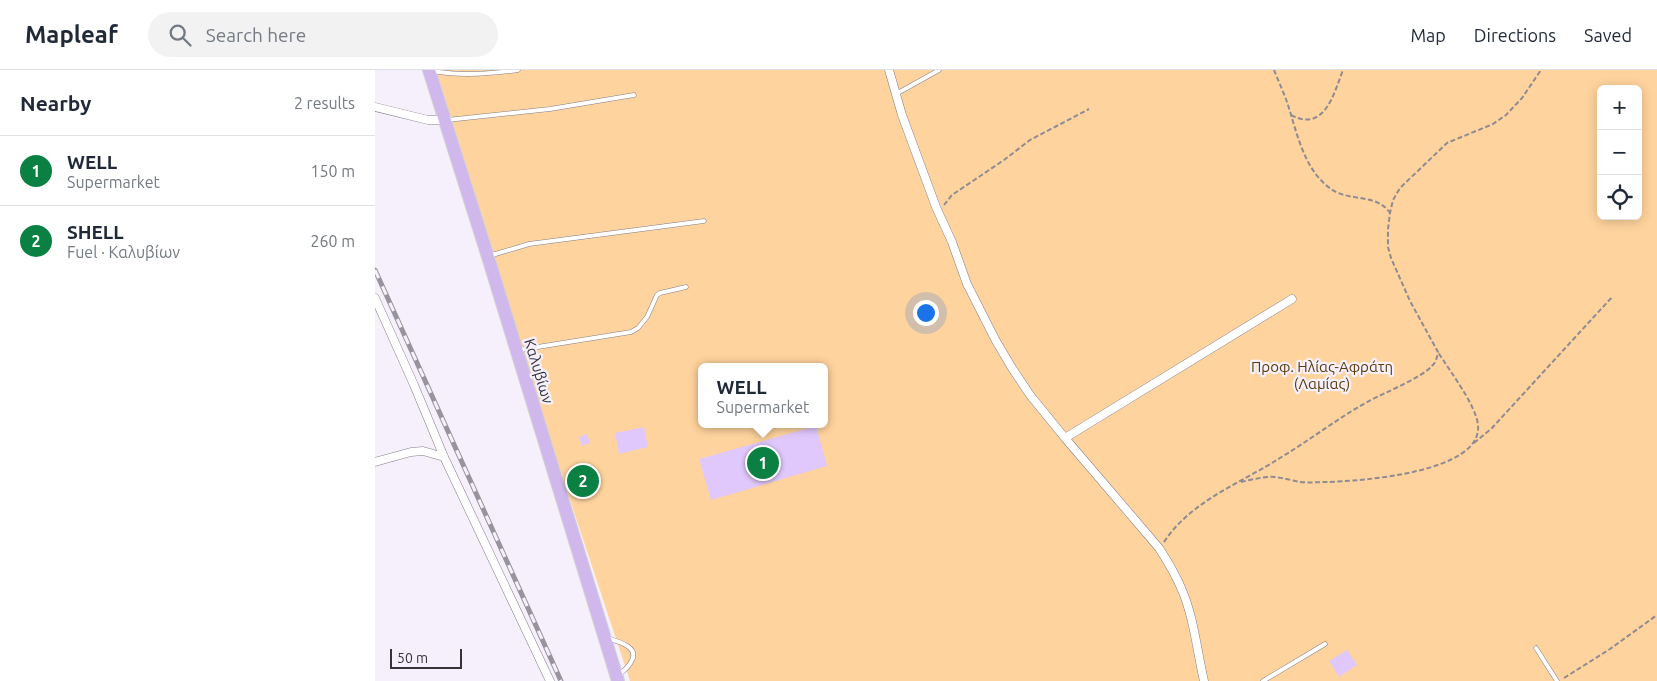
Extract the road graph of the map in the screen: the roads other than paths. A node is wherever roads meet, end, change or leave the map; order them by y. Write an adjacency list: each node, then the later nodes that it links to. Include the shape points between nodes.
1 (429, 70): 2 (lane, via 484,74); 8 (main road, Καλυβίων)
2 (518, 70)
3 (889, 70): 5 (street)
4 (939, 70): 5 (lane)
5 (896, 94): 15 (street, via 967,284 996,341 1031,395)
6 (634, 95): 8 (lane, via 550,109)
7 (375, 107): 8 (street, via 428,120)
8 (445, 120): 10 (main road, Καλυβίων)
9 (704, 221): 10 (lane, via 529,244)
10 (488, 256): 14 (main road, Καλυβίων)
11 (686, 287): 14 (lane, via 657,296 647,317 631,332)
12 (375, 298): 16 (street)
13 (1292, 299): 15 (street)
14 (516, 351): 18 (main road, Καλυβίων)
15 (1065, 438): 23 (street, via 1159,548 1172,568 1183,591)
16 (444, 457): 17 (street, via 423,451); 22 (street)
17 (375, 462)
18 (603, 636): 21 (main road, Καλυβίων); 21 (lane, via 632,649 632,662)
19 (1325, 644): 24 (lane)
20 (1537, 648): 25 (lane)
21 (617, 679)
22 (550, 681)
23 (1204, 681)
24 (1263, 681)
25 (1557, 681)

